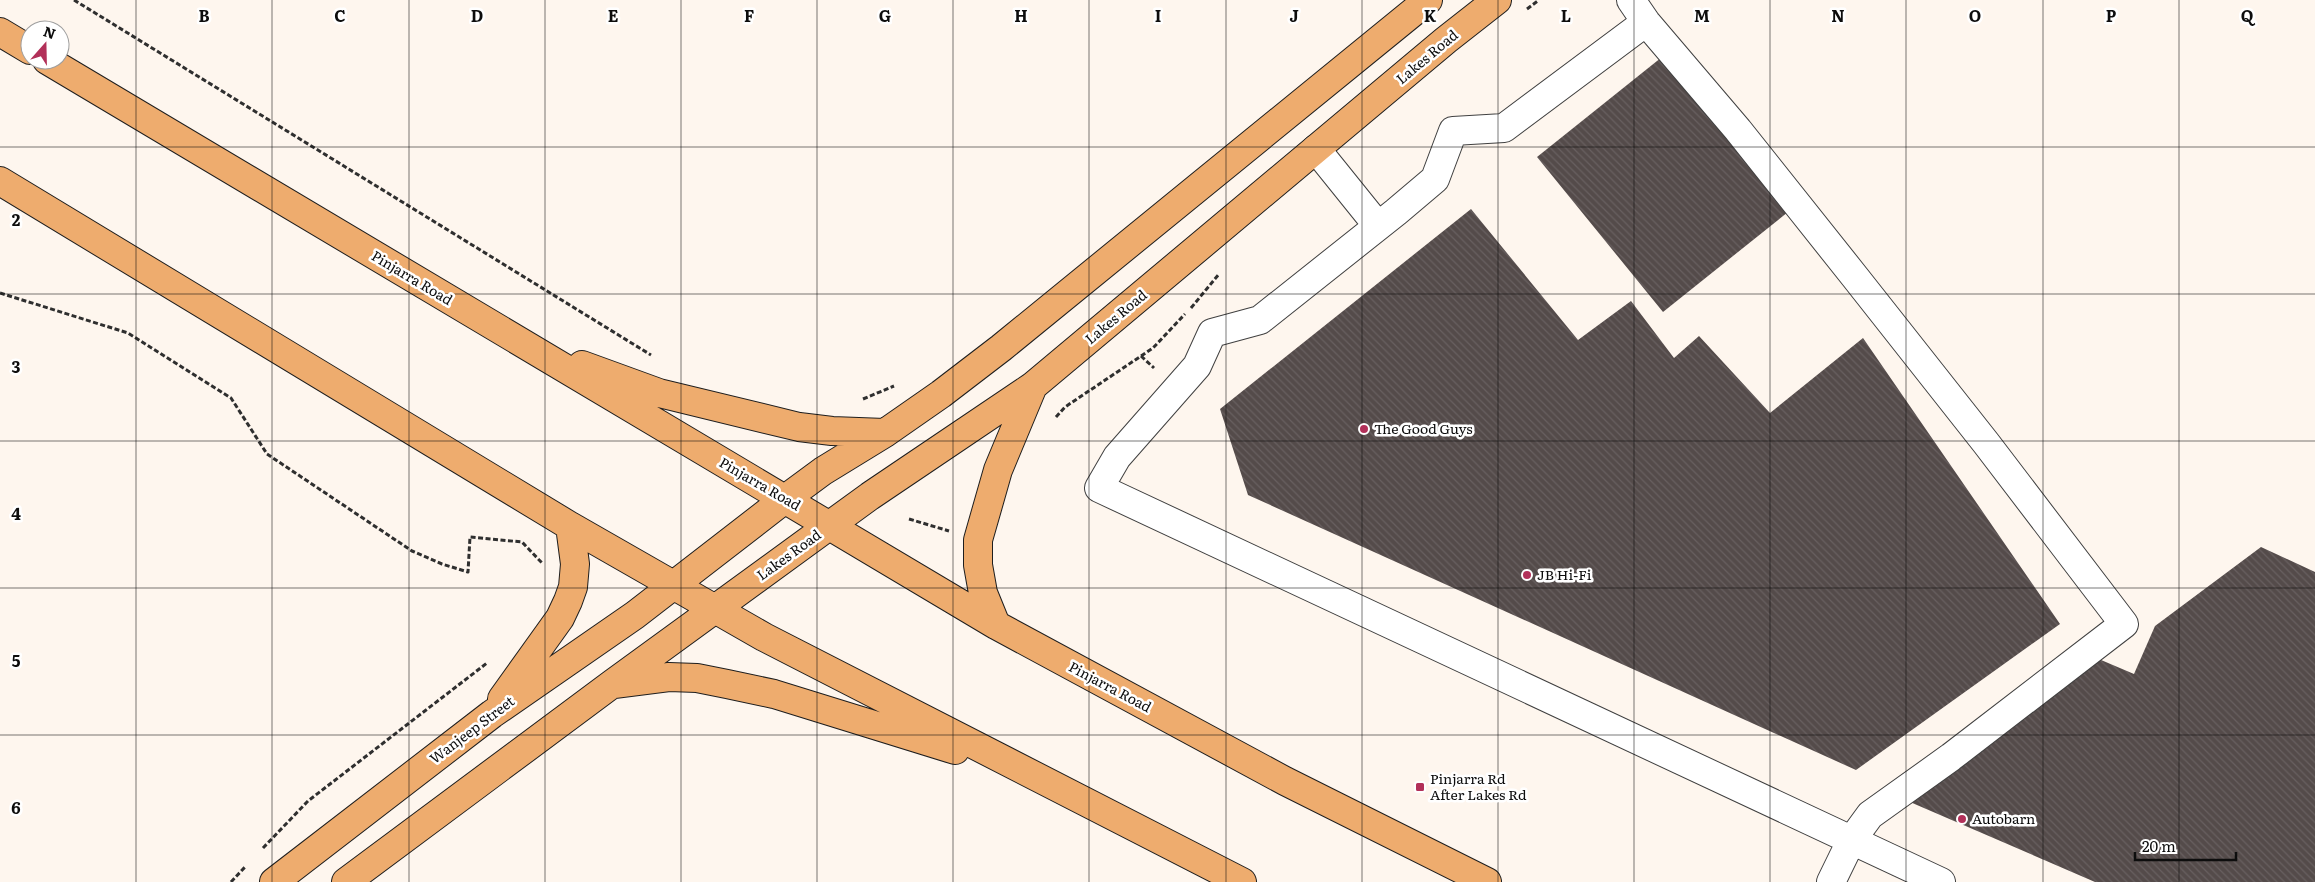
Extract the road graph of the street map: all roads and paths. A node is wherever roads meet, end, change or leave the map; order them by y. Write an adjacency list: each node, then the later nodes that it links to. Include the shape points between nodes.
1 (74, 0): 14 (path)
2 (1428, 0): 17 (main road, via 1002,348)
3 (1497, 0): 8 (main road, Lakes Road)
4 (1638, 11): 10 (lane, via 1504,128 1453,131 1435,179); 31 (lane, via 1867,292 2124,624 1870,815)
5 (0, 32): 6 (main road)
6 (20, 44)
7 (65, 70): 13 (main road, Pinjarra Road)
8 (1316, 149): 10 (lane); 15 (main road, Lakes Road)
9 (0, 181): 21 (main road)
10 (1378, 226): 31 (lane, via 1260,320 1212,333 1197,366 1117,457 1099,488)
11 (1223, 269): 16 (path, via 1153,348 1065,407)
12 (0, 293): 23 (path, via 128,333 231,398 267,454 412,551 468,572 470,537 522,542)
13 (519, 343): 17 (main road, via 659,393 799,427); 18 (main road, Pinjarra Road)
14 (659, 359)
15 (1033, 386): 20 (main road, Lakes Road); 26 (main road, via 998,470 978,540 983,593)
16 (1053, 420)
17 (885, 433): 18 (main road)
18 (785, 499): 20 (main road, Pinjarra Road); 24 (main road)
19 (909, 518): 22 (path)
20 (830, 525): 25 (main road, Lakes Road); 26 (main road, Pinjarra Road)
21 (570, 526): 24 (main road); 29 (main road, via 575,564 568,601 560,618)
22 (951, 531)
23 (549, 571)
24 (675, 584): 25 (main road); 29 (main road, Wanjeep Street)
25 (716, 608): 28 (main road); 30 (main road, via 764,637)
26 (996, 625): 38 (main road, Pinjarra Road, via 1285,780)
27 (489, 661): 32 (path, via 308,801)
28 (612, 684): 30 (main road, via 669,677 727,684 774,694); 36 (main road)
29 (492, 714): 35 (main road, Wanjeep Street)
30 (1021, 770): 37 (main road)
31 (1851, 841): 39 (lane); 40 (lane)
32 (256, 855)
33 (250, 862): 34 (path)
34 (231, 882)
35 (274, 882)
36 (346, 882)
37 (1242, 882)
38 (1487, 882)
39 (1831, 882)
40 (1941, 882)

